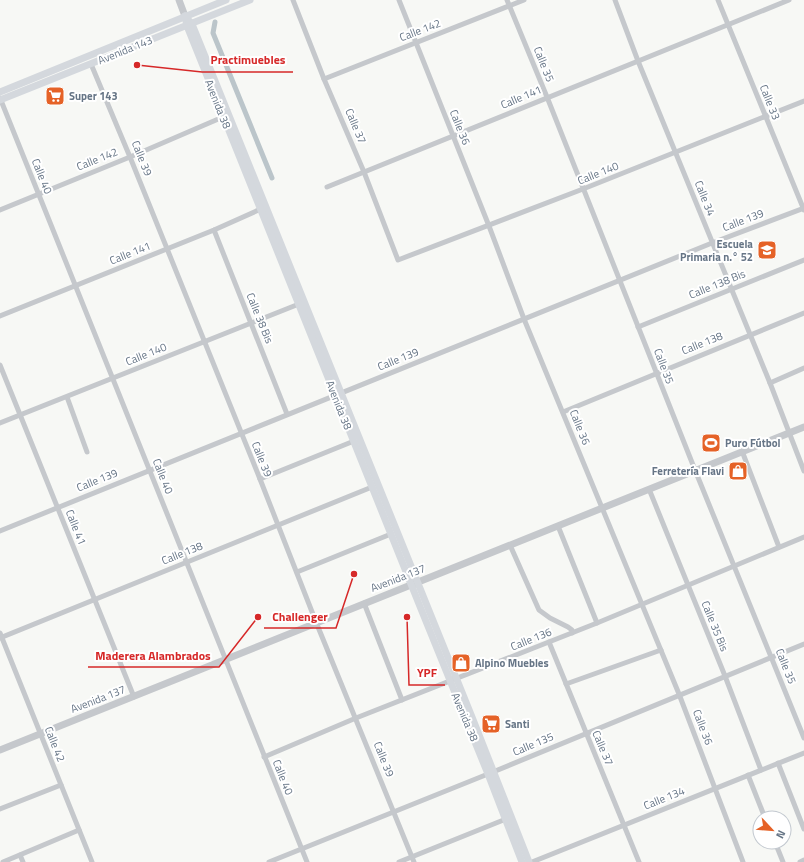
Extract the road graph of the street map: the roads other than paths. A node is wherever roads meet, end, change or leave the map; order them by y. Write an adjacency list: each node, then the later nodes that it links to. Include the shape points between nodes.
1 (178, 0): 12 (street)
2 (226, 0): 12 (main road, Avenida 143)
3 (250, 0): 13 (main road, Avenida 143)
4 (293, 0): 18 (street, Calle 37)
5 (399, 0): 15 (street, Calle 36)
6 (507, 0): 11 (street, Calle 35)
7 (524, 0): 11 (street, Calle 142)
8 (615, 0): 16 (street, Calle 34)
9 (718, 0): 14 (street, Calle 33)
10 (789, 0): 14 (street, Calle 141)
11 (510, 6): 15 (street, Calle 142); 19 (street, Calle 35)
12 (185, 16): 13 (main road, Avenida 38); 20 (main road, Avenida 143)
13 (189, 25): 17 (main road, Avenida 143); 23 (main road, Avenida 38); 31 (main road, Avenida 38)
14 (729, 25): 16 (street, Calle 141); 22 (street, Calle 33)
15 (416, 42): 18 (street, Calle 142); 24 (street, Calle 36)
16 (638, 61): 19 (street, Calle 141); 25 (street, Calle 34)
17 (91, 64): 20 (main road, Avenida 143); 26 (street, Calle 39)
18 (324, 79): 27 (street, Calle 37)
19 (547, 97): 24 (street, Calle 141); 29 (street, Calle 35)
20 (0, 98): 30 (street, Calle 40)
21 (804, 101): 22 (street, Calle 140)
22 (766, 116): 25 (street, Calle 140); 32 (street, Calle 33)
23 (223, 117): 26 (street, Calle 142); 31 (main road, Avenida 38)
24 (453, 136): 27 (street, Calle 141); 34 (street, Calle 36)
25 (676, 152): 29 (street, Calle 140); 36 (street, Calle 34)
26 (130, 157): 30 (street, Calle 142); 37 (street, Calle 39)
27 (364, 172): 28 (street, Calle 141); 38 (street, Calle 37)
28 (327, 187)
29 (583, 189): 34 (street, Calle 140); 40 (street, Calle 35)
30 (39, 194): 33 (street, Calle 142); 41 (street, Calle 40)
31 (263, 208): 35 (street, Calle 141); 43 (main road, Avenida 38); 56 (main road, Avenida 38)
32 (804, 209): 36 (street, Calle 139)
33 (0, 210)
34 (489, 226): 38 (street, Calle 140); 46 (street, Calle 36)
35 (214, 230): 37 (street, Calle 141); 47 (street, Calle 38 Bis)
36 (712, 243): 40 (street, Calle 139); 42 (street, Calle 34)
37 (167, 249): 41 (street, Calle 141); 50 (street, Calle 39)
38 (398, 260)
39 (804, 260): 42 (street, Calle 138 Bis)
40 (620, 280): 46 (street, Calle 139); 48 (street, Calle 35)
41 (76, 286): 45 (street, Calle 141); 54 (street, Calle 40)
42 (732, 289): 48 (street, Calle 138 Bis); 49 (street, Calle 34)
43 (298, 304): 47 (street, Calle 140); 56 (main road, Avenida 38)
44 (804, 313): 49 (street, Calle 138)
45 (0, 316)
46 (524, 319): 56 (street, Calle 139); 58 (street, Calle 36)
47 (251, 323): 50 (street, Calle 140); 59 (street, Calle 38 Bis)
48 (638, 327): 53 (street, Calle 35)
49 (750, 335): 53 (street, Calle 138); 55 (street, Calle 34)
50 (204, 342): 54 (street, Calle 140); 63 (street, Calle 39)
51 (0, 365): 60 (street, Calle 41)
52 (804, 368): 55 (street)
53 (656, 372): 58 (street, Calle 138); 69 (street, Calle 35)
54 (113, 378): 57 (street, Calle 140); 68 (street, Calle 40)
55 (770, 382): 64 (street, Calle 34)
56 (338, 394): 59 (street, Calle 139); 65 (main road, Avenida 38); 86 (main road, Avenida 38)
57 (67, 397): 60 (street, Calle 140); 67 (street)
58 (563, 412): 75 (street, Calle 36)
59 (287, 414): 63 (street, Calle 139)
60 (20, 415): 61 (street, Calle 140); 74 (street, Calle 41)
61 (0, 423)
62 (804, 427): 64 (street, Avenida 137)
63 (241, 432): 68 (street, Calle 139); 71 (street, Calle 39)
64 (788, 433): 66 (street, Avenida 137); 70 (street, Calle 34)
65 (354, 441): 71 (street); 72 (main road, Avenida 38)
66 (742, 451): 69 (street, Avenida 137); 82 (street)
67 (87, 452)
68 (150, 470): 74 (street, Calle 139); 83 (street, Calle 40)
69 (695, 470): 73 (street, Avenida 137); 84 (street, Calle 35)
70 (804, 471)
71 (260, 479): 76 (street, Calle 39)
72 (372, 487): 76 (street, Calle 138); 79 (main road, Avenida 38)
73 (649, 489): 75 (street, Avenida 137); 87 (street, Calle 35 Bis)
74 (58, 507): 78 (street, Calle 139); 88 (street, Calle 41)
75 (602, 509): 77 (street, Avenida 137); 90 (street, Calle 36)
76 (278, 526): 83 (street, Calle 138); 85 (street, Calle 39)
77 (558, 526): 81 (street, Avenida 137); 92 (street)
78 (0, 531)
79 (391, 534): 85 (street); 86 (main road, Avenida 38)
80 (804, 537): 82 (street, Calle 136)
81 (510, 545): 86 (street, Avenida 137); 93 (street, via 539,610 568,627)
82 (779, 547): 84 (street, Calle 136)
83 (186, 563): 88 (street, Calle 138); 99 (street, Calle 40)
84 (734, 566): 87 (street, Calle 136); 98 (street, Calle 35)
85 (297, 572): 91 (street, Calle 39)
86 (415, 584): 89 (street, Avenida 137); 101 (main road, Avenida 38)
87 (688, 585): 90 (street, Calle 136); 100 (street, Calle 35 Bis)
88 (94, 600): 94 (street, Calle 138); 104 (street, Calle 41)
89 (364, 603): 91 (street, Avenida 137); 105 (street)
90 (642, 605): 92 (street, Calle 136); 97 (street, Calle 36)
91 (316, 622): 99 (street, Avenida 137); 106 (street, Calle 39)
92 (597, 623): 93 (street, Calle 136)
93 (572, 633): 95 (street, Calle 136)
94 (1, 636): 107 (street, Calle 42)
95 (549, 642): 101 (street, Calle 136); 102 (street, Calle 37)
96 (804, 644): 98 (street, Calle 135)
97 (660, 650): 102 (street); 103 (street, Calle 36)
98 (771, 657): 100 (street, Calle 135); 109 (street, Calle 35)
99 (226, 660): 104 (street, Avenida 137); 112 (street, Calle 40)
100 (724, 676): 103 (street, Calle 135); 114 (street, Calle 35 Bis)
101 (453, 680): 105 (street, Calle 136); 115 (main road, Avenida 38)
102 (566, 684): 108 (street, Calle 37)
103 (679, 694): 108 (street, Calle 135); 118 (street, Calle 36)
104 (134, 697): 107 (street, Avenida 137)
105 (402, 700): 106 (street, Calle 136)
106 (356, 718): 112 (street, Calle 136); 121 (street, Calle 39)
107 (40, 733): 110 (street, Avenida 137); 117 (street, Calle 42)
108 (586, 733): 115 (street, Calle 135); 123 (street, Calle 37)
109 (804, 738)
110 (0, 750)
111 (804, 753): 113 (street, Calle 134)
112 (264, 757): 126 (street, Calle 40)
113 (778, 763): 114 (street, Calle 134); 124 (street)
114 (761, 770): 116 (street, Calle 134)
115 (491, 772): 121 (street, Calle 135); 122 (main road, Avenida 38); 139 (main road, Avenida 38)
116 (748, 775): 118 (street, Calle 134); 120 (street)
117 (61, 785): 119 (street); 125 (street, Calle 42)
118 (716, 788): 123 (street, Calle 134); 141 (street, Calle 36)
119 (0, 809)
120 (762, 810)
121 (394, 811): 126 (street, Calle 135); 129 (street, Calle 39)
122 (506, 819): 129 (street); 138 (main road, Avenida 38)
123 (625, 825): 139 (street, Calle 134); 140 (street, Calle 37)
124 (804, 829)
125 (79, 830): 128 (street); 131 (street, Calle 42)
126 (302, 849): 135 (street, Calle 135); 136 (street, Calle 40)
127 (778, 850): 142 (street)
128 (20, 855): 132 (street); 133 (street)
129 (413, 859): 137 (street)
130 (804, 860): 143 (street)
131 (92, 861): 134 (street)
132 (3, 862)
133 (23, 862)
134 (86, 862)
135 (269, 862)
136 (307, 862)
137 (399, 862)
138 (522, 862)
139 (530, 862)
140 (639, 862)
141 (743, 862)
142 (783, 862)
143 (800, 862)

